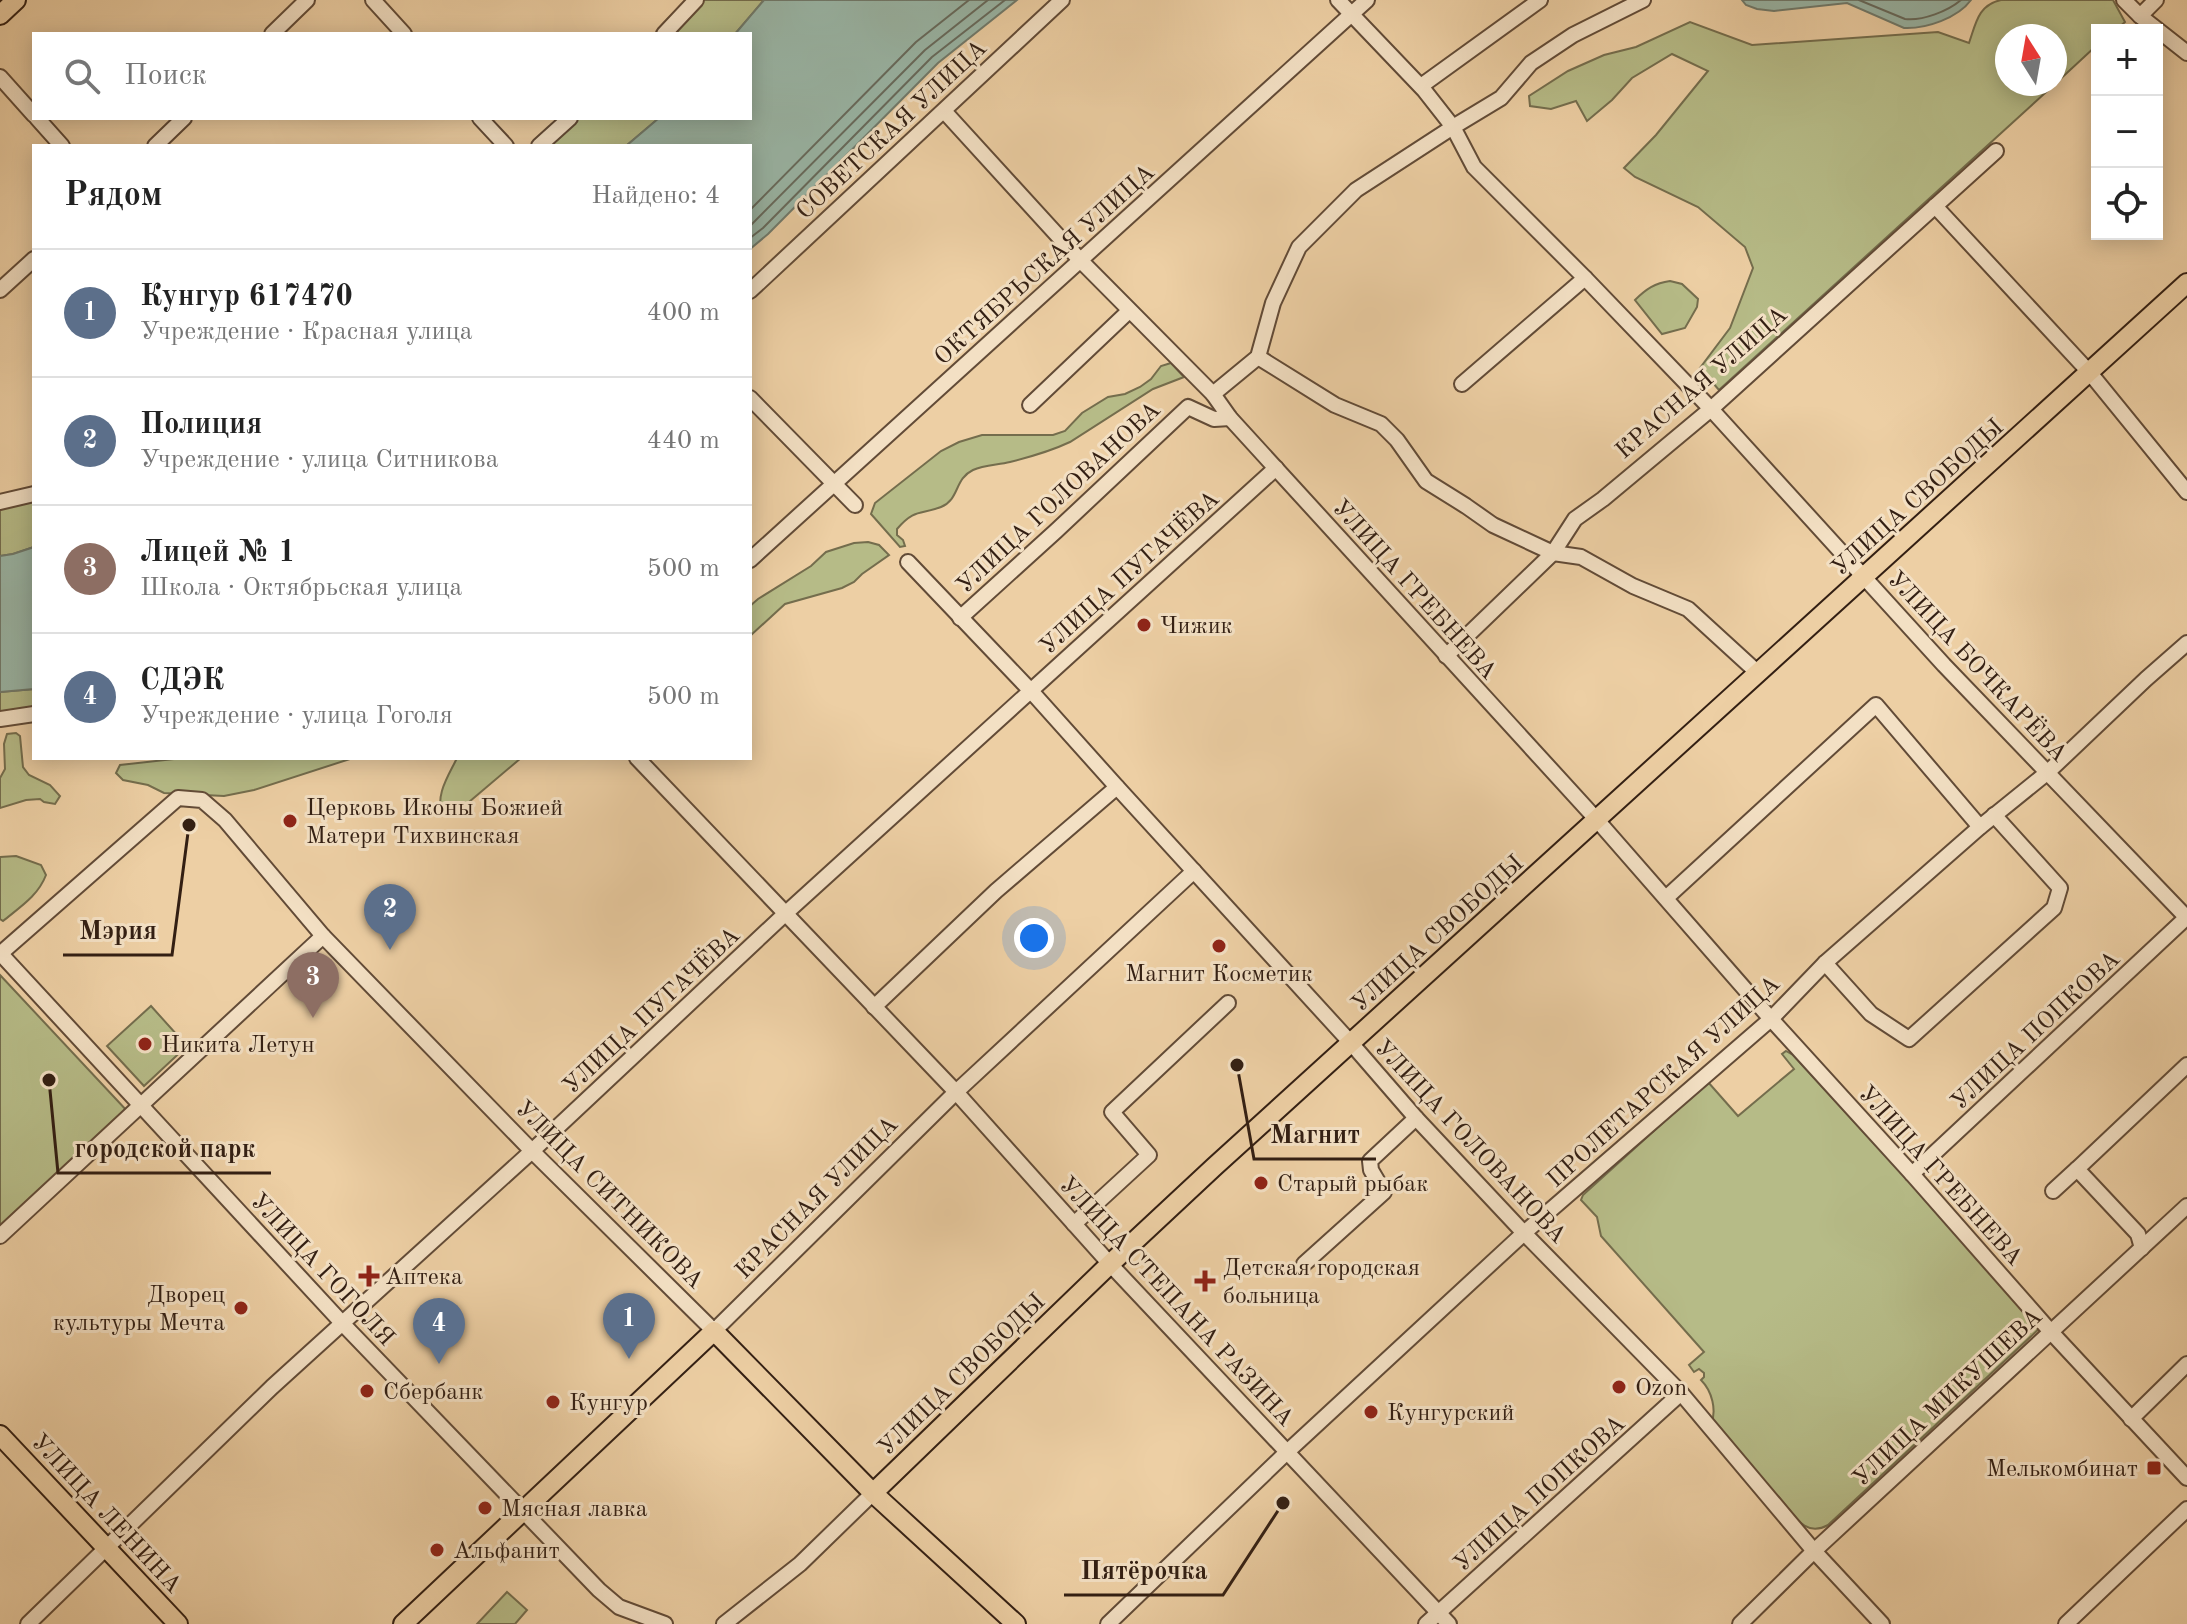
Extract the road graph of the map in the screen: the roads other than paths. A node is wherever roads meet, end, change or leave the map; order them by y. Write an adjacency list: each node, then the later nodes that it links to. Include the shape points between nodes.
1 (16, 0): 13 (main road)
2 (307, 0): 15 (street)
3 (373, 0): 16 (street)
4 (696, 0): 17 (street)
5 (1062, 0): 21 (street, СОВЕТСКАЯ УЛИЦА)
6 (1338, 0): 12 (street, УЛИЦА БОЧКАРЁВА)
7 (1367, 0): 12 (street, ОКТЯБРЬСКАЯ УЛИЦА)
8 (1540, 0): 20 (street)
9 (1643, 0): 27 (street, via 1531,63 1501,98)
10 (2124, 0): 14 (street)
11 (2156, 0): 14 (street)
12 (1353, 14): 20 (street, УЛИЦА БОЧКАРЁВА); 34 (street, ОКТЯБРЬСКАЯ УЛИЦА)
13 (0, 15)
14 (2140, 16): 18 (street)
15 (274, 32)
16 (402, 32)
17 (666, 32)
18 (2187, 53)
19 (0, 77): 22 (street)
20 (1421, 86): 27 (street, УЛИЦА БОЧКАРЁВА)
21 (944, 111): 34 (street, УЛИЦА ГРЕБНЕВА); 38 (street, СОВЕТСКАЯ УЛИЦА)
22 (32, 112)
23 (39, 120): 28 (street)
24 (182, 120): 29 (street)
25 (482, 120): 30 (street)
26 (568, 120): 31 (street)
27 (1453, 127): 36 (street, УЛИЦА БОЧКАРЁВА, via 1474,167); 41 (street, via 1356,190 1299,247 1273,303)
28 (60, 144)
29 (157, 144)
30 (504, 144)
31 (541, 144)
32 (1996, 151): 33 (street, КРАСНАЯ УЛИЦА)
33 (1935, 206): 42 (street); 47 (street, КРАСНАЯ УЛИЦА)
34 (1080, 260): 40 (street, УЛИЦА ГРЕБНЕВА); 50 (street, ОКТЯБРЬСКАЯ УЛИЦА)
35 (32, 261): 39 (street)
36 (1585, 278): 43 (street); 47 (street, УЛИЦА БОЧКАРЁВА)
37 (2187, 283): 42 (main road, УЛИЦА СВОБОДЫ)
38 (752, 289)
39 (0, 290)
40 (1129, 311): 44 (street, УЛИЦА ГРЕБНЕВА); 46 (street)
41 (1258, 357): 44 (street); 55 (street, via 1335,405 1381,424 1426,481 1493,525)
42 (2090, 373): 51 (street); 58 (main road, УЛИЦА СВОБОДЫ)
43 (1462, 384)
44 (1213, 394): 48 (street, УЛИЦА ГРЕБНЕВА)
45 (752, 400): 50 (street)
46 (1030, 405)
47 (1711, 409): 55 (street, КРАСНАЯ УЛИЦА, via 1575,519); 58 (street, УЛИЦА БОЧКАРЁВА)
48 (1230, 418): 49 (street, УЛИЦА ГРЕБНЕВА); 59 (street, УЛИЦА ГОЛОВАНОВА, via 1214,419 1188,407)
49 (1276, 468): 61 (street, УЛИЦА ГРЕБНЕВА); 63 (street, УЛИЦА ПУГАЧЁВА)
50 (835, 484): 54 (street); 56 (street, ОКТЯБРЬСКАЯ УЛИЦА)
51 (2187, 492)
52 (32, 494): 53 (street)
53 (0, 502)
54 (855, 505)
55 (1553, 553): 61 (street, КРАСНАЯ УЛИЦА); 62 (street, via 1581,557 1688,609)
56 (752, 558)
57 (908, 562): 59 (street, УЛИЦА ГОЛОВАНОВА)
58 (1864, 577): 62 (main road, УЛИЦА СВОБОДЫ); 67 (street, УЛИЦА БОЧКАРЁВА)
59 (960, 618): 63 (street, УЛИЦА ГОЛОВАНОВА)
60 (2187, 643): 67 (street, ПРОЛЕТАРСКАЯ УЛИЦА)
61 (1446, 656): 70 (street, УЛИЦА ГРЕБНЕВА)
62 (1758, 673): 70 (main road, УЛИЦА СВОБОДЫ)
63 (1031, 691): 68 (street, УЛИЦА ГОЛОВАНОВА); 74 (street, УЛИЦА ПУГАЧЁВА)
64 (32, 714): 65 (street)
65 (0, 719)
66 (639, 760): 74 (street, УЛИЦА СТЕПАНА РАЗИНА)
67 (2048, 772): 69 (street, ПРОЛЕТАРСКАЯ УЛИЦА); 75 (street, УЛИЦА БОЧКАРЁВА)
68 (1117, 787): 72 (street, УЛИЦА ГОЛОВАНОВА); 80 (street, via 996,891)
69 (1994, 815): 71 (street, ПРОЛЕТАРСКАЯ УЛИЦА); 78 (street, via 2060,888 2054,908 1909,1039 1871,1014)
70 (1597, 820): 73 (street, УЛИЦА ГРЕБНЕВА); 82 (main road, УЛИЦА СВОБОДЫ)
71 (1980, 827): 73 (street, via 1876,705); 78 (street, ПРОЛЕТАРСКАЯ УЛИЦА)
72 (1194, 871): 82 (street, УЛИЦА ГОЛОВАНОВА); 84 (street, КРАСНАЯ УЛИЦА)
73 (1666, 898): 81 (street, УЛИЦА ГРЕБНЕВА)
74 (786, 913): 80 (street, УЛИЦА СТЕПАНА РАЗИНА); 87 (street, УЛИЦА ПУГАЧЁВА)
75 (2187, 918): 89 (street, УЛИЦА ПОПКОВА)
76 (323, 936): 77 (street, УЛИЦА СИТНИКОВА, via 225,820 202,800 178,798); 85 (street); 87 (street, УЛИЦА СИТНИКОВА)
77 (0, 954): 85 (street, УЛИЦА ГОГОЛЯ)
78 (1825, 963): 81 (street, ПРОЛЕТАРСКАЯ УЛИЦА)
79 (1228, 1003): 92 (street, via 1112,1112 1149,1155)
80 (874, 1007): 84 (street, УЛИЦА СТЕПАНА РАЗИНА)
81 (1771, 1019): 89 (street, УЛИЦА ГРЕБНЕВА); 93 (street, ПРОЛЕТАРСКАЯ УЛИЦА)
82 (1351, 1043): 86 (street, УЛИЦА ГОЛОВАНОВА); 96 (main road, УЛИЦА СВОБОДЫ)
83 (2187, 1065): 88 (street)
84 (956, 1092): 92 (street, УЛИЦА СТЕПАНА РАЗИНА); 99 (street, КРАСНАЯ УЛИЦА)
85 (141, 1105): 94 (street); 98 (street, УЛИЦА ГОГОЛЯ)
86 (1416, 1118): 93 (street, УЛИЦА ГОЛОВАНОВА); 97 (street, via 1370,1161 1384,1192)
87 (532, 1151): 98 (street, УЛИЦА ПУГАЧЁВА); 99 (street, УЛИЦА СИТНИКОВА)
88 (2077, 1169): 90 (street); 95 (street, via 2138,1234)
89 (1912, 1174): 100 (street, УЛИЦА ГРЕБНЕВА)
90 (2053, 1191)
91 (2187, 1206): 95 (street, УЛИЦА МИКУШЕВА)
92 (1074, 1224): 96 (street, УЛИЦА СТЕПАНА РАЗИНА)
93 (1524, 1233): 102 (street, УЛИЦА ГОЛОВАНОВА); 105 (street, ПРОЛЕТАРСКАЯ УЛИЦА)
94 (0, 1236)
95 (2142, 1248): 100 (street, УЛИЦА МИКУШЕВА)
96 (1110, 1264): 105 (street, УЛИЦА СТЕПАНА РАЗИНА); 107 (main road, УЛИЦА СВОБОДЫ)
97 (1304, 1264)
98 (343, 1324): 109 (street, УЛИЦА ГОГОЛЯ); 110 (street, УЛИЦА ПУГАЧЁВА)
99 (714, 1331): 107 (main road, УЛИЦА СИТНИКОВА); 109 (main road, КРАСНАЯ УЛИЦА)
100 (2051, 1332): 103 (street, УЛИЦА ГРЕБНЕВА); 111 (street, УЛИЦА МИКУШЕВА)
101 (2187, 1364): 103 (street)
102 (1681, 1393): 111 (street, УЛИЦА ГОЛОВАНОВА); 112 (street, УЛИЦА ПОПКОВА)
103 (2131, 1419): 106 (street, УЛИЦА ГРЕБНЕВА)
104 (0, 1435): 110 (main road, УЛИЦА ЛЕНИНА)
105 (1286, 1453): 112 (street, УЛИЦА СТЕПАНА РАЗИНА); 119 (street, ПРОЛЕТАРСКАЯ УЛИЦА)
106 (2187, 1478)
107 (873, 1493): 117 (street, УЛИЦА СВОБОДЫ, via 800,1564); 118 (main road, УЛИЦА СИТНИКОВА)
108 (2187, 1509): 123 (street)
109 (523, 1512): 115 (main road, КРАСНАЯ УЛИЦА); 116 (street, УЛИЦА ГОГОЛЯ, via 619,1607)
110 (107, 1549): 113 (street, УЛИЦА ПУГАЧЁВА); 114 (main road, УЛИЦА ЛЕНИНА)
111 (1814, 1551): 121 (street, УЛИЦА МИКУШЕВА); 122 (street, УЛИЦА ГОЛОВАНОВА)
112 (1444, 1618): 120 (street, УЛИЦА ПОПКОВА)
113 (28, 1624)
114 (178, 1624)
115 (403, 1624)
116 (665, 1624)
117 (724, 1624)
118 (1016, 1624)
119 (1108, 1624)
120 (1426, 1624)
121 (1740, 1624)
122 (1882, 1624)
123 (2066, 1624)

